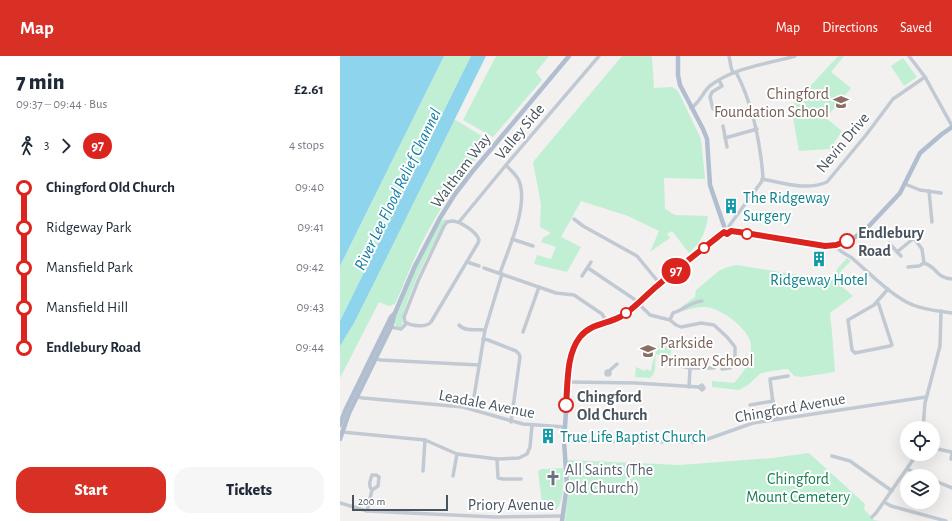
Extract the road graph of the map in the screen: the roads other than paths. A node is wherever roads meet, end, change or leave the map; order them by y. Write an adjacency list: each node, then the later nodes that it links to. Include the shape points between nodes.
1 (569, 56): 60 (main road, Waltham Way, via 455,194 415,266)
2 (599, 56): 20 (street, Valley Side)
3 (678, 56): 13 (main road, via 679,81)
4 (729, 56): 8 (street)
5 (795, 56): 7 (street)
6 (909, 56): 9 (street)
7 (780, 58): 8 (street)
8 (735, 73): 10 (street); 17 (street, via 747,96)
9 (925, 77): 16 (street); 21 (street, Nevin Drive, via 893,99 827,182 808,186)
10 (719, 80): 12 (street); 13 (street, via 709,87)
11 (727, 83): 12 (street)
12 (722, 86): 14 (street, via 710,94)
13 (691, 108): 28 (main road, via 706,139 710,185)
14 (713, 110)
15 (723, 126): 18 (street)
16 (952, 127): 22 (main road, via 920,153)
17 (757, 129): 18 (street); 21 (street)
18 (725, 138): 19 (street)
19 (727, 147)
20 (506, 165): 26 (street, Valley Side); 32 (street, via 519,181 522,193 520,214)
21 (762, 179): 28 (street)
22 (905, 184): 23 (street); 34 (main road, via 894,200 863,232)
23 (929, 191): 24 (street); 27 (street)
24 (941, 193)
25 (574, 219): 48 (street, via 636,256)
26 (459, 222): 38 (street, via 479,238); 58 (street, via 447,222 444,226 407,307 404,317)
27 (932, 222)
28 (728, 228): 29 (main road, via 722,230); 29 (main road, via 727,234); 34 (main road, via 815,245)
29 (724, 232): 48 (main road)
30 (909, 232): 31 (street)
31 (914, 238): 36 (street); 40 (street, via 922,249)
32 (512, 239): 35 (street); 45 (street)
33 (889, 243): 36 (street)
34 (836, 245): 50 (street, via 837,249)
35 (533, 246)
36 (897, 252): 37 (street)
37 (901, 256)
38 (467, 262): 41 (street); 58 (street, via 431,322 425,326)
39 (591, 262): 44 (street)
40 (924, 263): 42 (street); 47 (street, via 932,266 939,276)
41 (479, 266)
42 (908, 267)
43 (484, 268): 45 (street)
44 (588, 268): 46 (street); 52 (street)
45 (501, 274): 49 (street); 61 (street)
46 (582, 276)
47 (952, 279)
48 (660, 284): 52 (main road)
49 (539, 287): 57 (street, via 577,297 604,316); 62 (street)
50 (888, 289): 53 (street); 54 (street, via 913,305)
51 (702, 301): 56 (street, via 689,304 673,313)
52 (638, 302): 56 (street, via 650,315); 57 (main road, via 625,314)
53 (877, 302): 53 (street, via 848,320 852,350 855,353 892,345)
54 (941, 311): 55 (street); 78 (street, via 940,346)
55 (952, 313)
56 (670, 320): 70 (street, via 681,327 701,322 717,327 735,347 733,363 730,368)
57 (607, 322): 73 (main road, via 591,328 578,340 572,356)
58 (406, 324): 60 (street, via 401,329)
59 (459, 325): 61 (street, via 466,330)
60 (389, 326): 64 (main road, Waltham Way); 71 (main road, Waltham Way)
61 (485, 330): 63 (street)
62 (523, 332)
63 (483, 339): 66 (street); 85 (street, via 519,354)
64 (376, 359): 66 (street); 71 (main road, Waltham Way)
65 (617, 364): 74 (street, via 608,373)
66 (479, 365): 81 (street)
67 (676, 365): 68 (street)
68 (690, 368): 69 (street); 75 (street)
69 (714, 368)
70 (722, 369)
71 (365, 376): 77 (main road, Waltham Way); 82 (main road, Waltham Way)
72 (788, 376): 79 (street, via 770,379)
73 (568, 382): 74 (street); 88 (main road)
74 (606, 382): 75 (street)
75 (689, 387): 76 (street)
76 (699, 387)
77 (357, 396): 81 (street, Leadale Avenue); 82 (main road, Waltham Way)
78 (926, 397): 83 (street, Chingford Avenue); 84 (street)
79 (773, 401): 80 (street); 83 (street)
80 (750, 405)
81 (472, 409): 85 (street, Leadale Avenue)
82 (347, 412): 86 (main road, Waltham Way); 89 (main road, Waltham Way)
83 (778, 419): 92 (street, Chingford Avenue, via 747,424 693,442)
84 (924, 421)
85 (511, 422): 87 (street, Leadale Avenue)
86 (340, 425)
87 (532, 425): 88 (street, Leadale Avenue); 97 (street, via 527,454 519,458)
88 (565, 427): 92 (main road)
89 (342, 432): 90 (main road, Waltham Way); 91 (street)
90 (340, 439)
91 (425, 440): 95 (street); 101 (street)
92 (564, 441): 115 (main road, via 567,485)
93 (940, 450): 94 (street)
94 (952, 453): 98 (street)
95 (457, 454): 97 (street); 102 (street)
96 (832, 456): 108 (street, via 853,463)
97 (497, 459): 103 (street, via 496,478)
98 (951, 459)
99 (912, 461): 100 (street)
100 (907, 469)
101 (422, 471)
102 (453, 476)
103 (521, 478)
104 (900, 480): 108 (street)
105 (940, 483): 106 (street)
106 (952, 488)
107 (372, 490): 111 (street)
108 (892, 492): 109 (street)
109 (884, 502): 113 (street); 117 (street)
110 (340, 503): 111 (street, Priory Avenue)
111 (367, 510): 112 (street, Priory Avenue)
112 (464, 516): 114 (street, Priory Avenue); 116 (street)
113 (872, 517)
114 (505, 519): 115 (street, Priory Avenue)
115 (563, 519)
116 (464, 521)
117 (946, 521)

